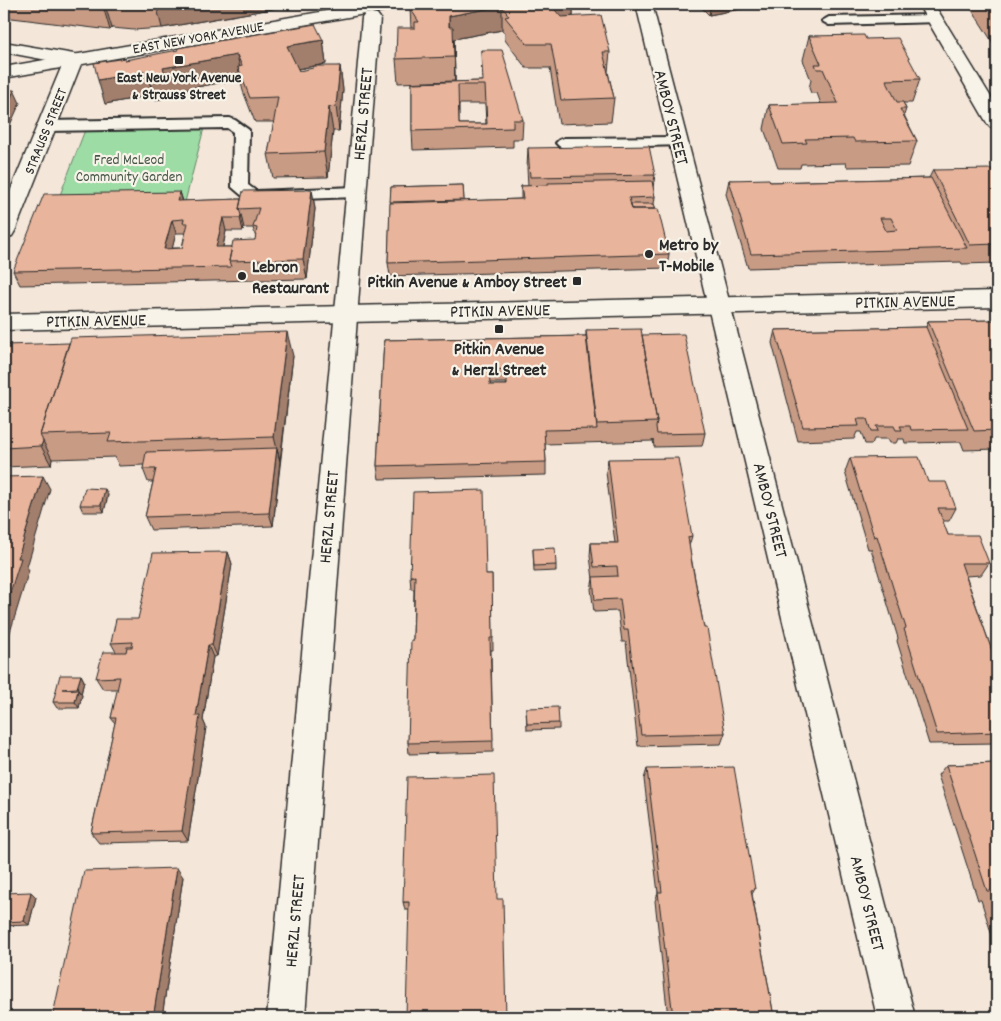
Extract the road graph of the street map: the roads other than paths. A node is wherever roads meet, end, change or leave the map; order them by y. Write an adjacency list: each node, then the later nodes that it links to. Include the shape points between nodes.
1 (393, 4): 7 (street, EAST NEW YORK AVENUE)
2 (644, 4): 11 (street, AMBOY STREET)
3 (931, 11): 5 (lane); 9 (street)
4 (371, 18): 13 (street, HERZL STREET)
5 (828, 21)
6 (4, 47): 7 (street)
7 (74, 59): 8 (street, EAST NEW YORK AVENUE); 10 (street, STRAUSS STREET)
8 (4, 73)
9 (997, 123)
10 (46, 126): 13 (lane, via 230,124 241,130 240,187 252,196); 14 (street, STRAUSS STREET)
11 (679, 142): 12 (lane); 16 (street, AMBOY STREET)
12 (564, 143)
13 (356, 195): 17 (street, HERZL STREET)
14 (4, 231)
15 (997, 299): 16 (street, PITKIN AVENUE)
16 (720, 305): 17 (street, PITKIN AVENUE); 20 (street, AMBOY STREET)
17 (346, 314): 18 (street, PITKIN AVENUE); 19 (street, HERZL STREET)
18 (4, 322)
19 (286, 1017)
20 (896, 1017)

